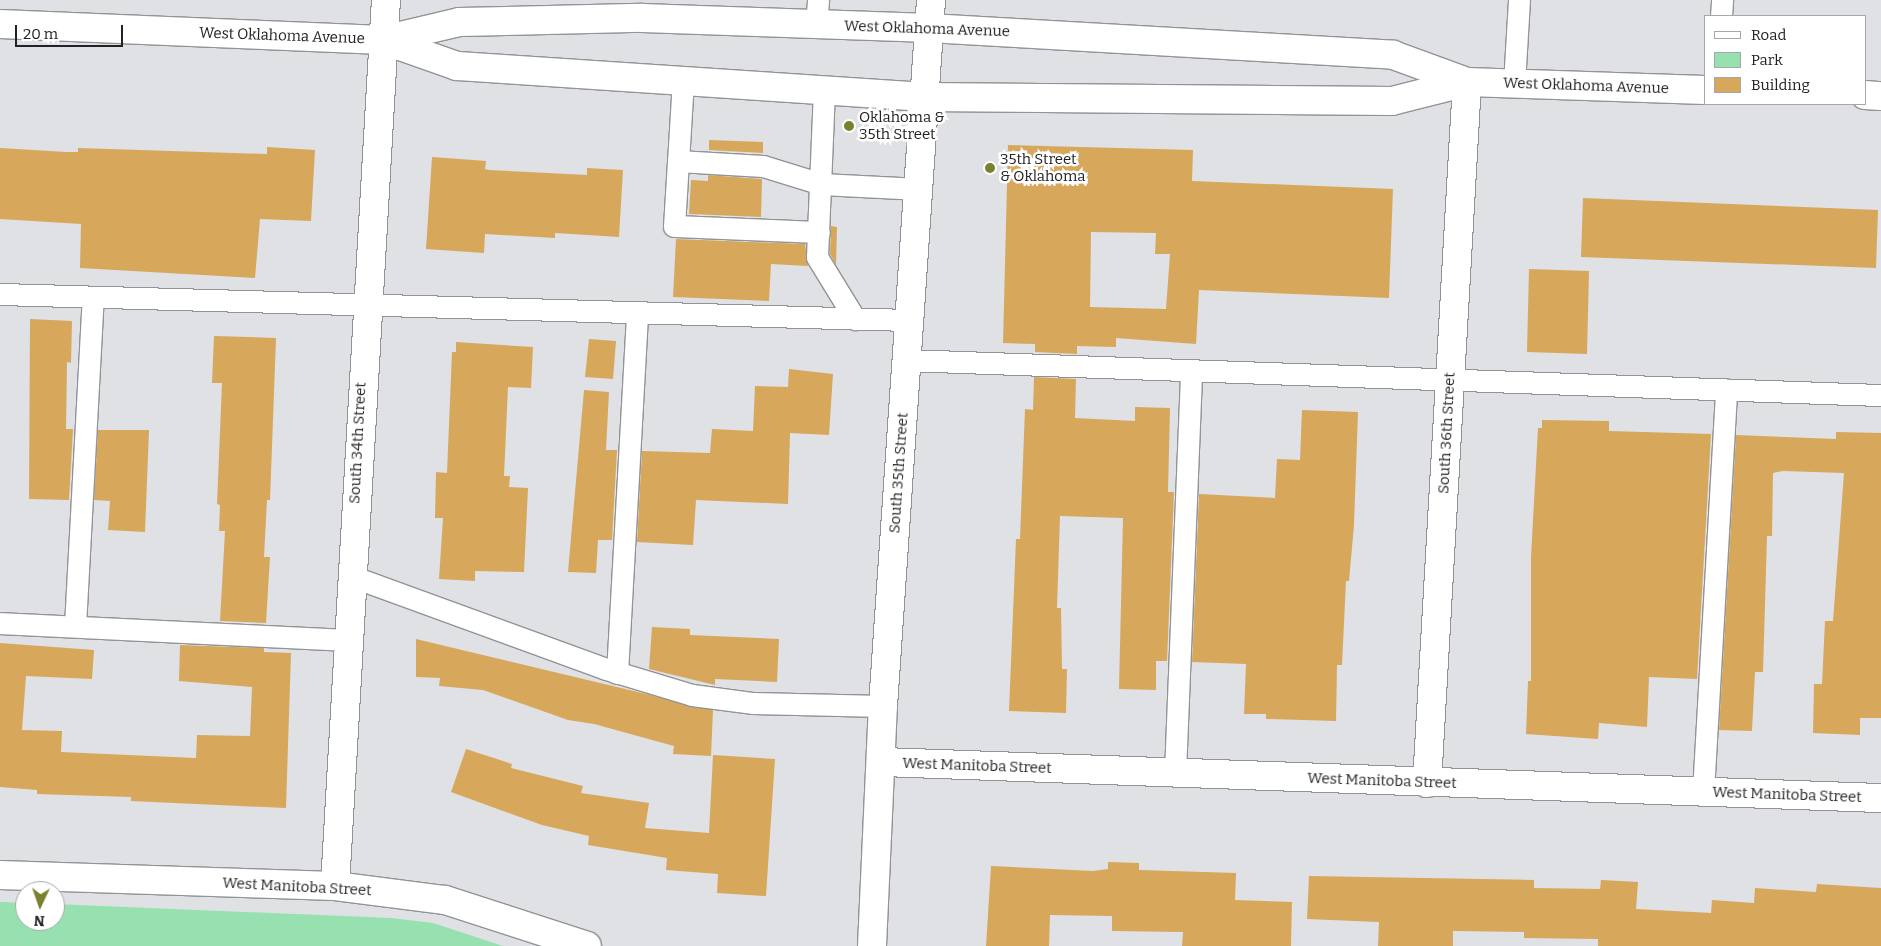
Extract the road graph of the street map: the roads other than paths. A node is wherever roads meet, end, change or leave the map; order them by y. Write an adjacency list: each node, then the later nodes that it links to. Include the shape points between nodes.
1 (386, 0): 9 (main road, South 34th Street)
2 (931, 0): 8 (main road, South 35th Street)
3 (1519, 0): 12 (lane)
4 (1722, 0): 6 (lane)
5 (817, 12): 8 (main road, West Oklahoma Avenue); 9 (main road, West Oklahoma Avenue, via 459,22)
6 (1721, 15)
7 (0, 24): 9 (main road, West Oklahoma Avenue)
8 (930, 28): 11 (main road, West Oklahoma Avenue, via 1393,55); 17 (main road, South 35th Street)
9 (383, 40): 10 (main road, West Oklahoma Avenue, via 457,66); 24 (main road, South 34th Street)
10 (683, 80): 13 (main road, West Oklahoma Avenue); 18 (lane)
11 (1467, 82): 12 (main road, West Oklahoma Avenue); 17 (main road, West Oklahoma Avenue, via 1392,101); 30 (main road, South 36th Street)
12 (1514, 84): 14 (main road, West Oklahoma Avenue)
13 (824, 90): 17 (main road, West Oklahoma Avenue); 19 (lane)
14 (1704, 90)
15 (1866, 95): 16 (main road)
16 (1881, 96)
17 (926, 97): 20 (main road, South 35th Street)
18 (678, 161): 19 (lane, via 764,166); 21 (lane, via 674,226)
19 (821, 184): 20 (lane); 21 (lane)
20 (920, 190): 27 (main road, South 35th Street)
21 (819, 232): 26 (lane, via 817,257)
22 (0, 294): 23 (lane)
23 (93, 297): 24 (lane); 35 (lane)
24 (366, 305): 25 (lane); 33 (main road, South 34th Street)
25 (637, 313): 26 (lane); 37 (lane)
26 (855, 319): 27 (lane)
27 (909, 320): 28 (main road, South 35th Street)
28 (906, 360): 29 (lane); 38 (main road, South 35th Street)
29 (1191, 370): 30 (lane); 40 (lane)
30 (1450, 378): 31 (lane); 41 (main road, South 36th Street)
31 (1726, 390): 32 (lane); 42 (lane)
32 (1881, 395)
33 (351, 576): 36 (main road, South 34th Street); 37 (lane)
34 (0, 623): 35 (lane)
35 (75, 626): 36 (lane)
36 (348, 640): 45 (main road, South 34th Street)
37 (617, 673): 38 (lane, via 692,695 753,704)
38 (883, 706): 39 (main road, South 35th Street)
39 (883, 762): 40 (main road, West Manitoba Street); 47 (main road, South 35th Street)
40 (1175, 773): 41 (main road, West Manitoba Street)
41 (1427, 783): 42 (main road, West Manitoba Street)
42 (1703, 792): 43 (main road, West Manitoba Street)
43 (1881, 798)
44 (0, 875): 45 (main road, West Manitoba Street)
45 (335, 886): 46 (main road, West Manitoba Street, via 444,900)
46 (587, 946)
47 (872, 946)

